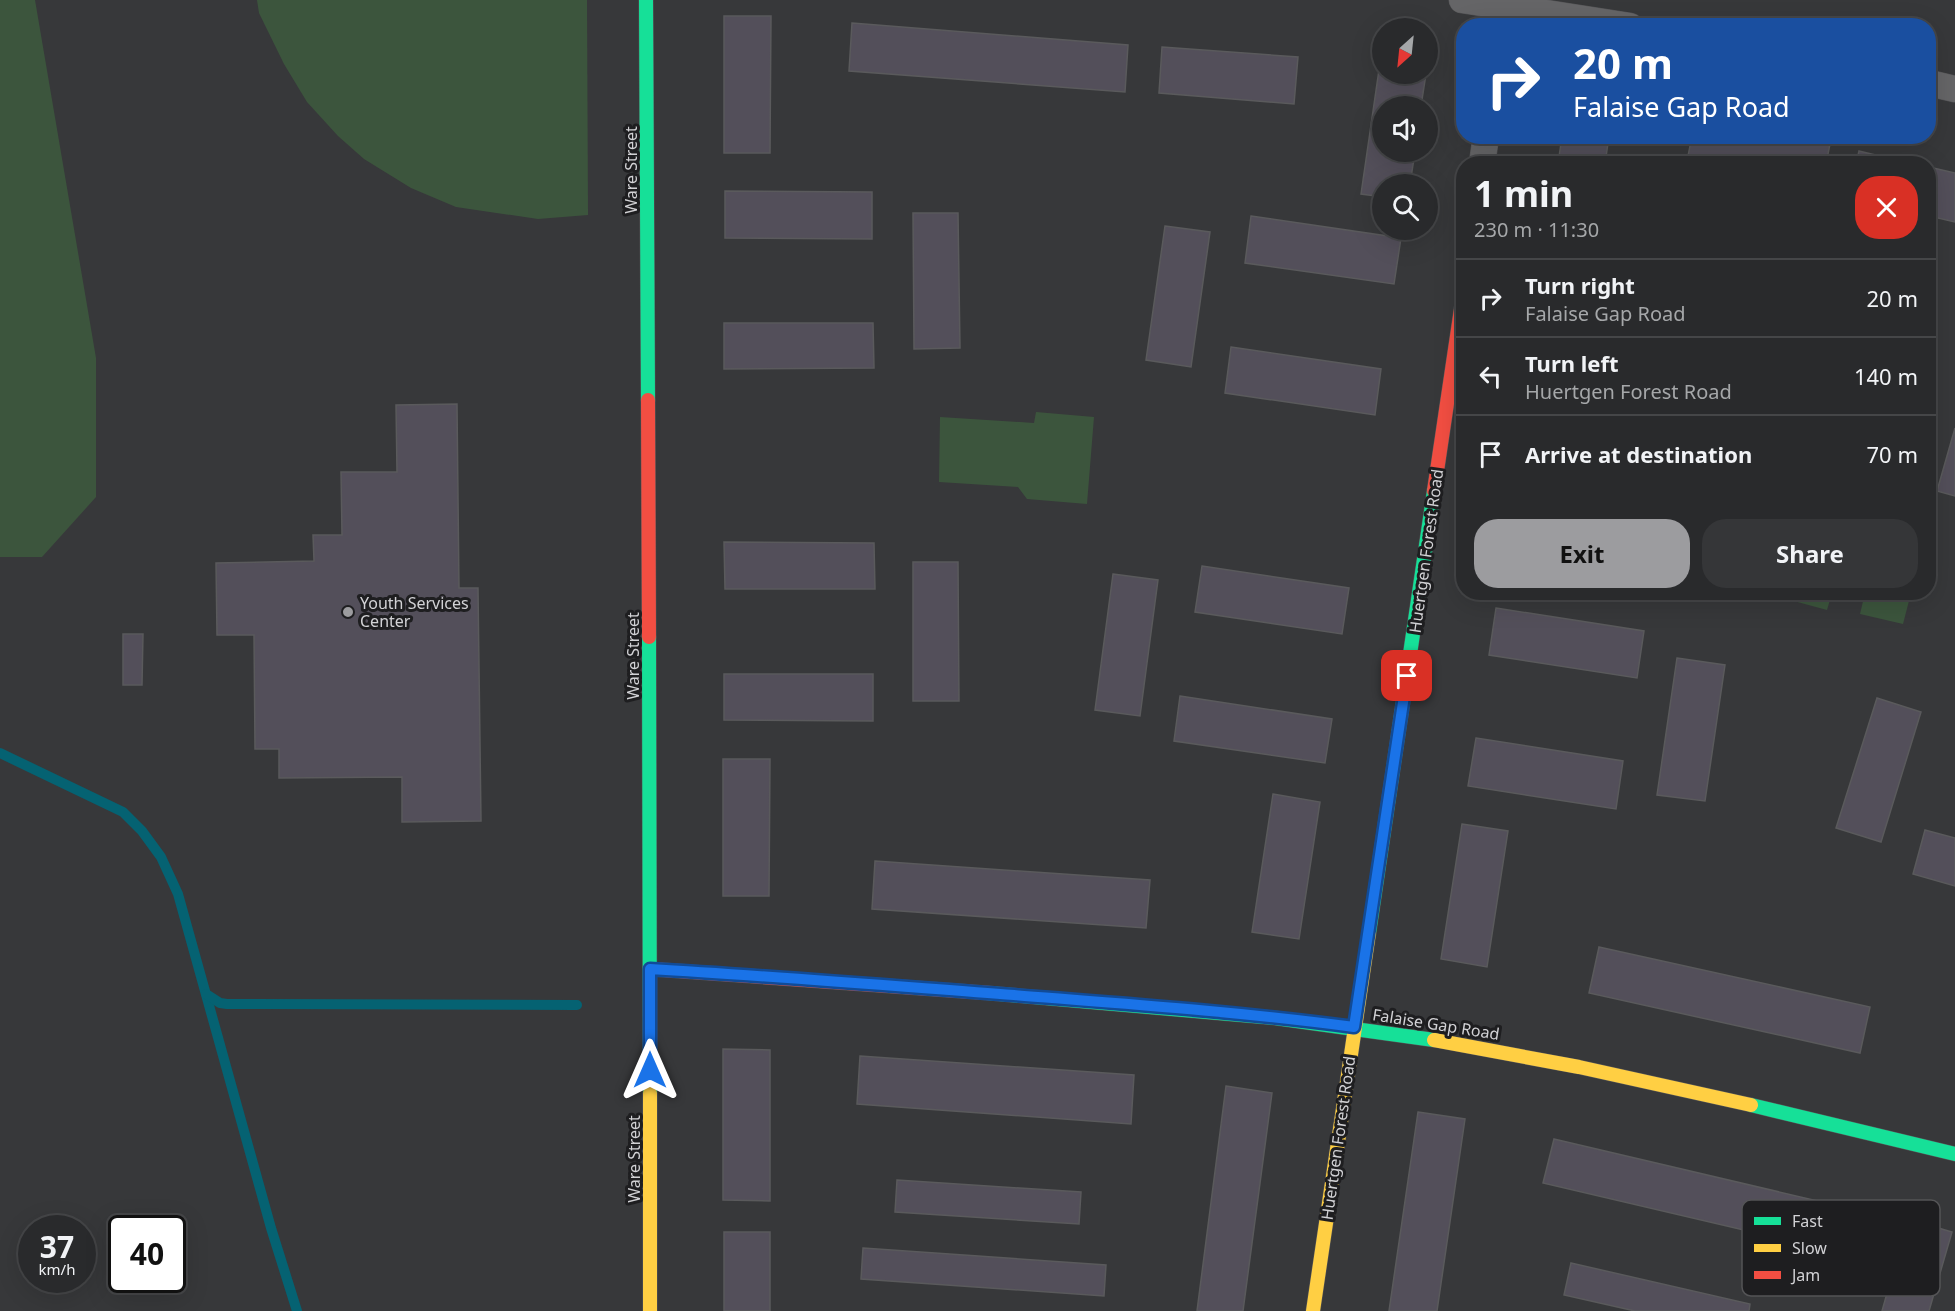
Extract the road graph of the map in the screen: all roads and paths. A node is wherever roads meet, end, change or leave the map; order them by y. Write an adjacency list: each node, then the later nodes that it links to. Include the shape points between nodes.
1 (646, 0): 8 (street, Ware Street)
2 (1462, 0): 3 (street)
3 (1504, 16): 4 (street)
4 (1529, 18)
5 (1936, 85): 6 (street)
6 (1955, 89)
7 (1456, 343): 9 (street, Huertgen Forest Road)
8 (650, 969): 9 (street, Falaise Gap Road, via 1164,1007); 11 (street, Ware Street)
9 (1354, 1027): 10 (street, Falaise Gap Road, via 1532,1057); 12 (street, Huertgen Forest Road)
10 (1955, 1154)
11 (650, 1311)
12 (1313, 1311)

